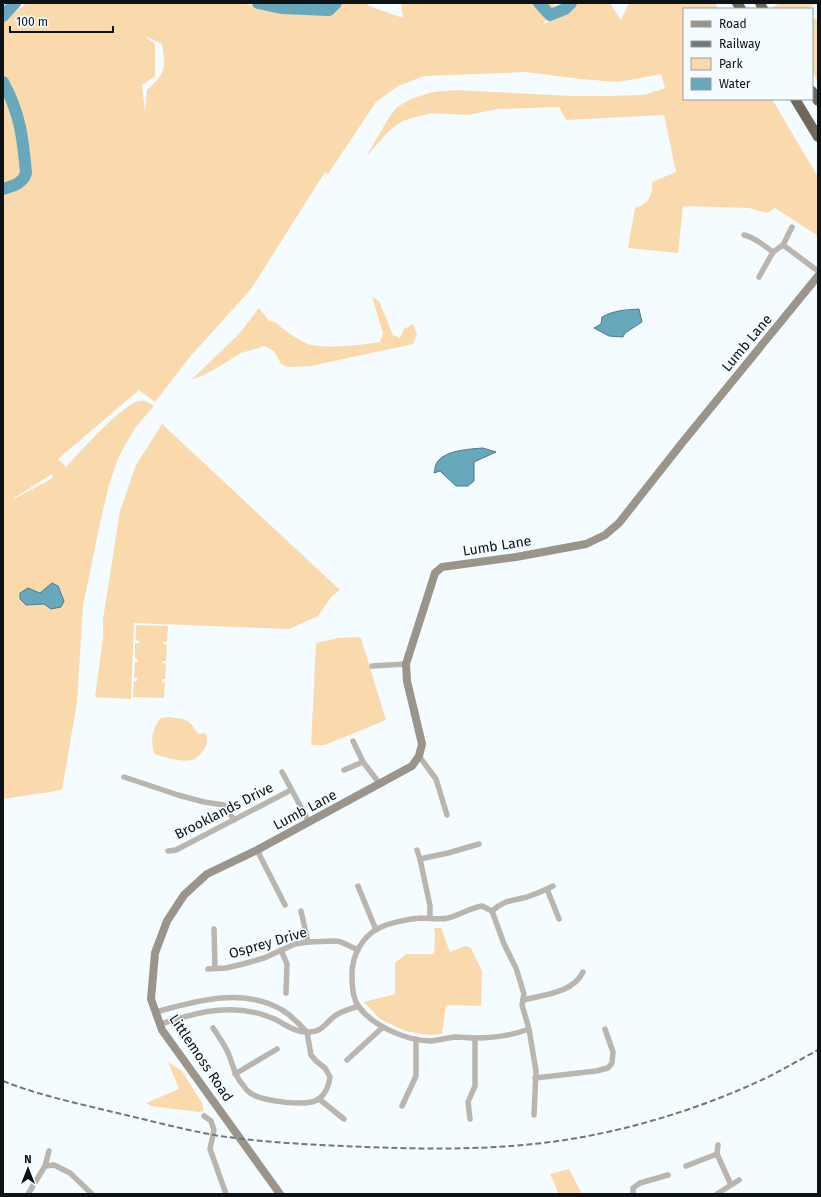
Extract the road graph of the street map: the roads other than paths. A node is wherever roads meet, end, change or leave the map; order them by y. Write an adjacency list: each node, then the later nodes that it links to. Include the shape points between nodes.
1 (796, 100): 2 (highway)
2 (818, 137)
3 (792, 227): 5 (street)
4 (744, 235): 6 (street)
5 (783, 245): 6 (street); 7 (street)
6 (773, 252): 9 (street)
7 (816, 269)
8 (818, 276): 10 (street, Lumb Lane, via 619,523 605,535 586,544 442,567 437,570)
9 (759, 277)
10 (406, 664): 11 (street); 13 (street, Lumb Lane, via 407,681 422,744)
11 (372, 666)
12 (353, 741): 14 (street)
13 (419, 756): 18 (street, Lumb Lane, via 412,766); 20 (street, via 436,779)
14 (363, 762): 15 (street); 18 (street)
15 (344, 770)
16 (282, 772): 19 (street)
17 (124, 777): 21 (street, via 178,796 224,805)
18 (380, 784): 22 (street, Lumb Lane)
19 (291, 790): 21 (street, Brooklands Drive); 22 (street)
20 (447, 815)
21 (234, 820): 26 (street, Brooklands Drive, via 176,850)
22 (309, 822): 24 (street, Lumb Lane)
23 (479, 844): 27 (street)
24 (257, 850): 31 (street); 47 (street, Littlemoss Road, via 207,874 184,895 167,921 155,953 151,999)
25 (417, 850): 27 (street)
26 (168, 851)
27 (420, 859): 34 (street, via 430,906)
28 (358, 886): 37 (street)
29 (553, 886): 30 (street)
30 (547, 889): 33 (street, via 500,904); 35 (street)
31 (285, 905)
32 (301, 911): 38 (street)
33 (492, 911): 34 (street, via 482,906 447,918); 45 (street, via 516,968 524,994)
34 (430, 918): 37 (street, via 386,924)
35 (559, 920)
36 (214, 929): 41 (street)
37 (376, 930): 40 (street, via 367,937)
38 (308, 942): 39 (street, Osprey Drive); 40 (street, Osprey Drive, via 335,940)
39 (281, 950): 41 (street, Osprey Drive, via 243,964); 44 (street, via 287,964)
40 (358, 950): 46 (street, via 353,962 352,979)
41 (215, 968): 42 (street, Osprey Drive)
42 (208, 969)
43 (583, 972): 45 (street, via 570,987)
44 (286, 993)
45 (523, 1000): 51 (street)
46 (358, 1006): 49 (street); 53 (street, via 337,1014 323,1028)
47 (156, 1012): 48 (street, Littlemoss Road); 53 (street, via 207,1000 246,998 265,1002 282,1010)
48 (161, 1024): 53 (street, via 184,1016 232,1009 272,1018 292,1030); 77 (street, Littlemoss Road, via 162,1030)
49 (383, 1027): 55 (street); 57 (street)
50 (213, 1028): 58 (street, via 224,1044)
51 (529, 1029): 54 (street); 59 (street)
52 (605, 1029): 59 (street, via 613,1052 612,1063 608,1068)
53 (307, 1032): 60 (street, via 311,1055 325,1068 330,1077 328,1088)
54 (475, 1038): 55 (street, via 456,1037 430,1041); 65 (street, via 474,1086 468,1102)
55 (416, 1039): 61 (street, via 416,1076)
56 (277, 1049): 58 (street)
57 (347, 1060)
58 (235, 1074): 60 (street, via 252,1094 274,1101 310,1102)
59 (535, 1078): 62 (street)
60 (319, 1099): 64 (street)
61 (402, 1106)
62 (534, 1115)
63 (204, 1116): 76 (street, via 211,1121 214,1130 210,1149)
64 (344, 1119)
65 (470, 1119)
66 (718, 1145): 68 (street)
67 (49, 1151): 69 (street)
68 (717, 1154): 70 (street); 73 (street)
69 (45, 1166): 74 (street); 75 (street, via 54,1165 70,1173)
70 (686, 1166)
71 (668, 1175): 78 (street, via 640,1183 633,1188)
72 (739, 1180): 73 (street)
73 (731, 1185): 79 (street)
74 (28, 1194)
75 (92, 1194)
76 (226, 1194)
77 (280, 1194)
78 (633, 1194)
79 (716, 1194)

